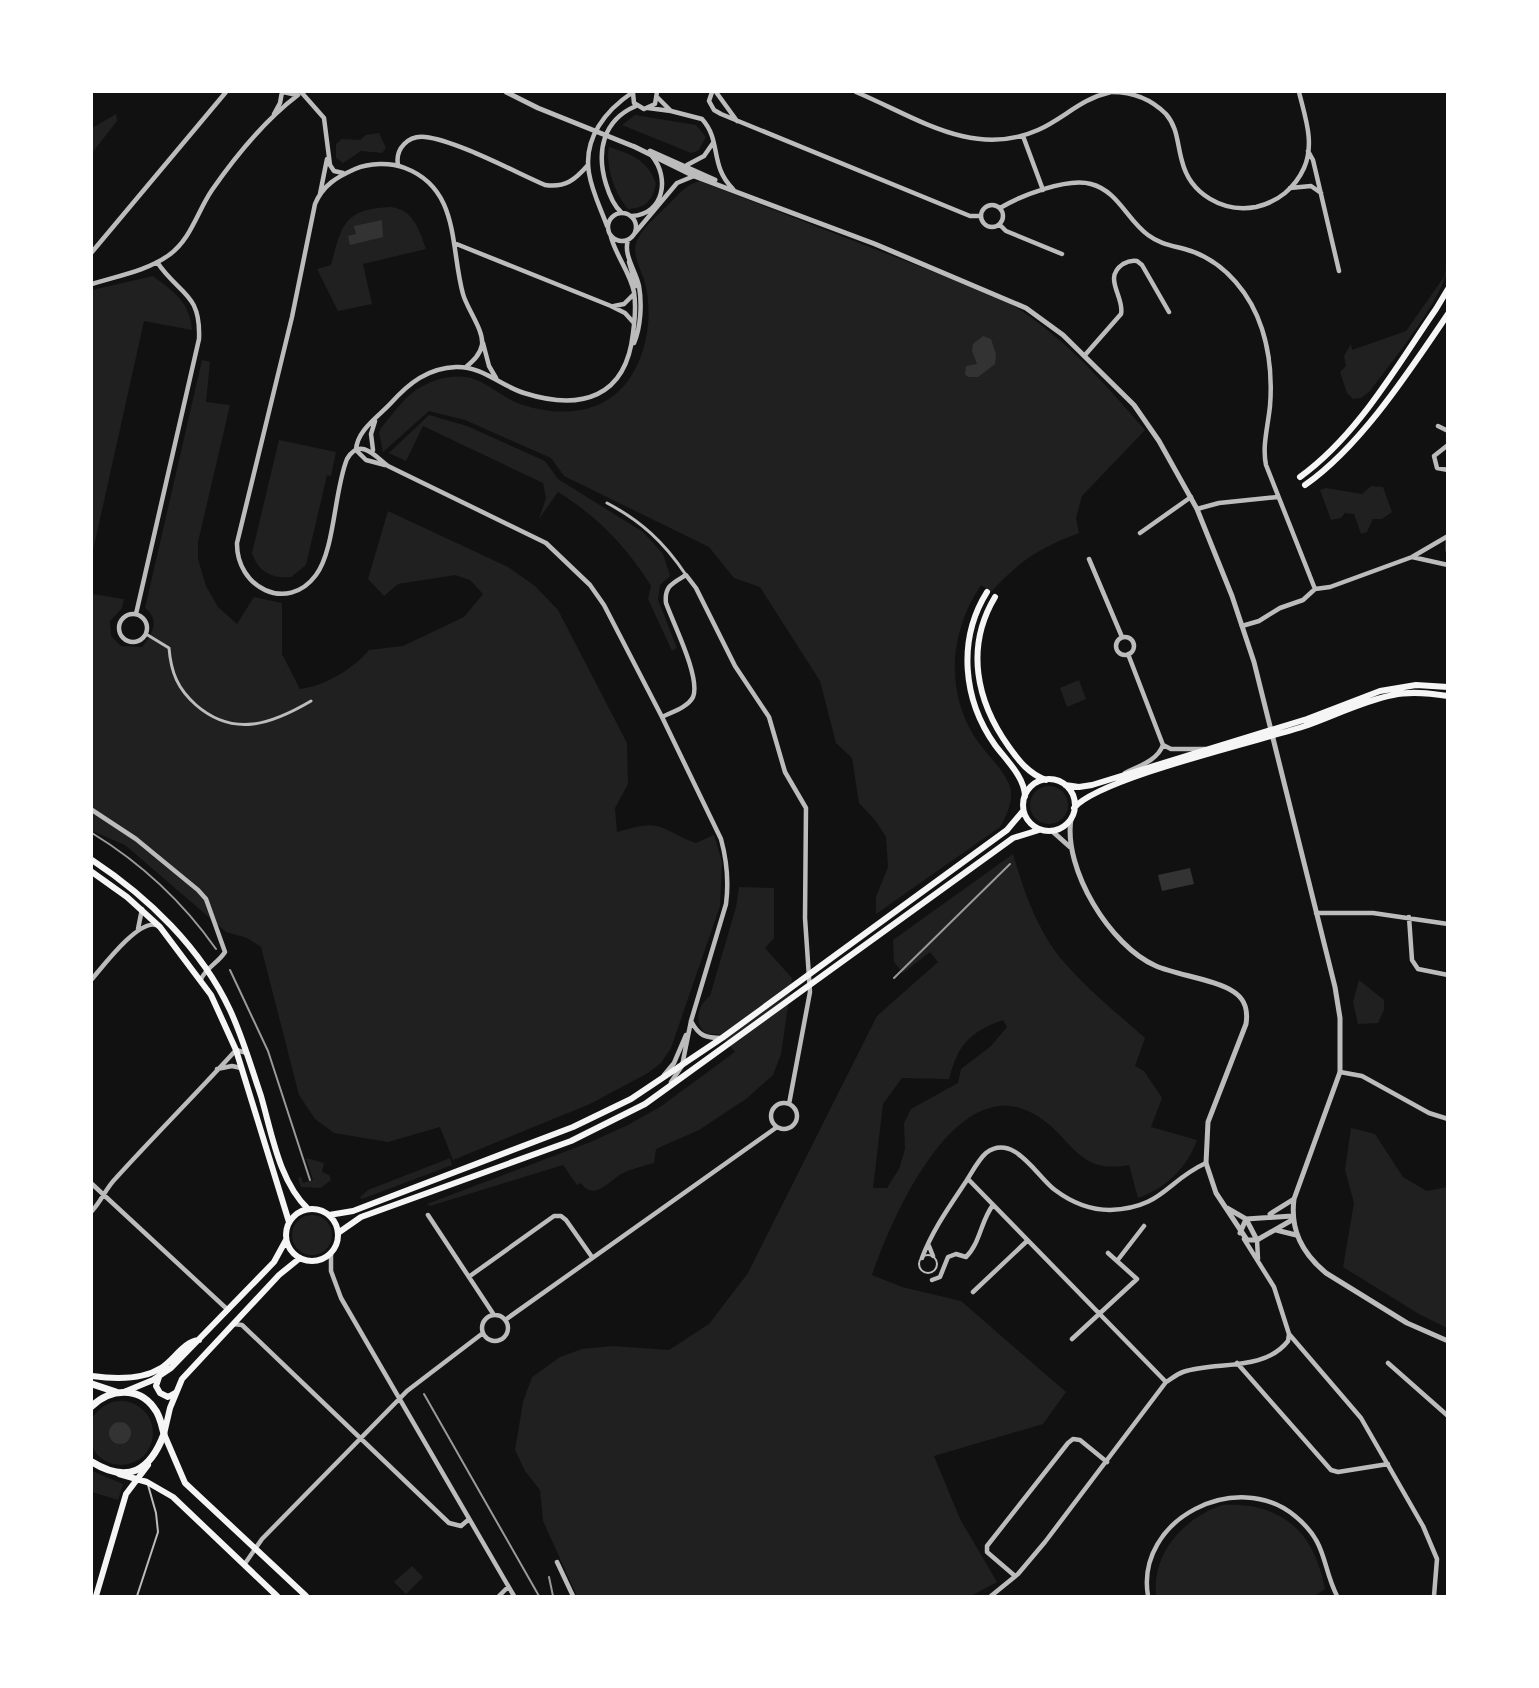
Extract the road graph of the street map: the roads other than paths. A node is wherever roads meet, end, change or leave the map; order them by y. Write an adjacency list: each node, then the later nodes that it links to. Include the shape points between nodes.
1 (226, 92): 42 (street)
2 (282, 92): 9 (street, via 290,96); 15 (street)
3 (509, 92): 18 (street, via 538,108)
4 (633, 92): 11 (street); 23 (street, via 600,121)
5 (714, 92): 14 (street); 14 (street, via 709,101 714,110)
6 (856, 92): 16 (street, via 968,140)
7 (1112, 92): 16 (street, via 1080,102 1052,124); 27 (street, via 1136,94 1167,116 1175,127 1187,175 1199,190 1218,203 1241,208 1265,205)
8 (1299, 92): 19 (street, via 1309,134)
9 (301, 93): 15 (street); 21 (street, via 324,118)
10 (657, 94): 12 (street, via 655,104); 13 (street)
11 (636, 106): 12 (street); 33 (street, via 617,116 602,144 603,173)
12 (648, 108): 13 (street)
13 (671, 111): 17 (street, via 702,119)
14 (737, 121): 35 (street, via 970,216)
15 (267, 124): 45 (street, via 212,190 184,240)
16 (1023, 136): 29 (street)
17 (714, 140): 24 (street, via 704,156); 28 (street, via 719,172)
18 (633, 146): 20 (street); 24 (street)
19 (1308, 151): 27 (street, via 1301,175); 30 (street)
20 (652, 156): 26 (street); 34 (street, via 664,177 661,194 651,209)
21 (328, 157): 25 (street, via 334,171); 31 (street)
22 (398, 165): 23 (street, via 400,149 419,136 440,140 545,185 568,183); 25 (street, via 367,165); 41 (street, via 421,176 443,199)
23 (588, 165): 37 (street)
24 (687, 165): 28 (street)
25 (344, 173): 31 (street)
26 (694, 176): 28 (street); 38 (street, via 677,183)
27 (1290, 188): 30 (street, via 1311,186)
28 (733, 189): 56 (street, via 1007,298 1040,317)
29 (1043, 190): 32 (street); 70 (street, via 1077,182 1104,190 1147,235 1208,258 1239,285 1262,330 1270,366 1264,457)
30 (1322, 193): 46 (street)
31 (320, 194): 63 (street, via 237,543 244,572 260,588 278,593 298,590 317,573 323,562 345,464)
32 (1000, 208): 35 (street, via 986,207); 36 (street)
33 (621, 212): 34 (street); 37 (street, via 613,215)
34 (632, 216): 38 (street)
35 (981, 216): 36 (street, via 989,227)
36 (1000, 225): 43 (street)
37 (607, 226): 39 (street)
38 (635, 233): 40 (street)
39 (611, 237): 40 (street); 49 (street)
40 (628, 240): 44 (street)
41 (454, 243): 50 (street); 54 (street, via 462,291)
42 (92, 252)
43 (1062, 254)
44 (629, 258): 49 (street, via 636,285); 55 (street, via 640,292 639,321)
45 (157, 262): 47 (street); 83 (street, via 192,299 198,310 199,339)
46 (1339, 271)
47 (92, 284)
48 (1448, 290): 67 (main road, via 1352,427)
49 (634, 294): 50 (street, via 624,304); 53 (street)
50 (611, 306): 53 (street)
51 (1169, 312): 56 (street, via 1142,265 1137,261 1125,262 1113,279 1121,299 1121,314)
52 (1448, 314): 68 (main road, via 1360,433)
53 (634, 323): 55 (street)
54 (482, 338): 57 (street, via 479,353); 58 (street, via 489,366)
55 (631, 348): 58 (street, via 620,376 594,397 553,399 522,393)
56 (1084, 355): 69 (street, via 1147,422)
57 (466, 367): 58 (street); 59 (street, via 441,368 415,380)
58 (498, 380)
59 (381, 414): 63 (street, via 362,434); 64 (street, via 371,431)
60 (1438, 426): 61 (street)
61 (1448, 431)
62 (1448, 445): 66 (street, via 1434,456 1437,468)
63 (356, 450): 64 (street); 65 (street, via 366,460)
64 (375, 453): 65 (street)
65 (388, 466): 91 (street, via 517,527 559,554 604,605)
66 (1448, 470)
67 (1300, 477)
68 (1305, 485)
69 (1191, 497): 72 (street); 73 (street)
70 (1278, 497): 72 (street); 80 (street)
71 (607, 503): 79 (street, via 662,541)
72 (1197, 509): 84 (street)
73 (1140, 533)
74 (1448, 537): 75 (street); 76 (street)
75 (1448, 551)
76 (1412, 557): 78 (street); 80 (street)
77 (1089, 559): 86 (street)
78 (1448, 565)
79 (686, 575): 91 (street, via 665,592 695,689 688,703); 127 (street, via 735,666 769,717 785,772 806,808 805,918 810,999)
80 (1315, 589): 84 (street, via 1303,600)
81 (987, 592): 97 (main road, via 977,610 969,642 970,689 982,724 1019,777)
82 (995, 597): 95 (main road, via 982,624 978,644 977,675 982,698 1011,751 1029,772)
83 (136, 614): 85 (street, via 146,623); 85 (street, via 122,620 120,634 132,642)
84 (1242, 626): 108 (street)
85 (146, 634): 90 (street, via 169,648 178,687 222,723 246,725 269,721)
86 (1122, 637): 87 (street, via 1128,637 1134,644); 87 (street, via 1116,642 1116,650)
87 (1128, 654): 92 (street)
88 (1448, 687): 93 (main road, via 1392,688)
89 (1448, 696): 98 (main road, via 1415,693 1382,698 1262,740 1142,775 1087,796)
90 (311, 701)
91 (662, 717): 117 (street, via 721,839 727,870 726,904)
92 (1163, 744): 93 (street, via 1171,749); 94 (street, via 1152,759)
93 (1209, 748): 94 (main road)
94 (1115, 778): 96 (main road, via 1086,787)
95 (1046, 780): 96 (main road); 97 (main road, via 1031,787)
96 (1065, 785): 98 (main road, via 1073,795)
97 (1024, 796): 100 (main road)
98 (1074, 808): 101 (main road)
99 (92, 810): 113 (street, via 136,839 206,899 225,952)
100 (1023, 811): 102 (main road); 118 (main road, via 1007,830)
101 (1071, 819): 103 (main road); 104 (street)
102 (1039, 830): 103 (main road); 126 (main road, via 1013,838)
103 (1052, 831): 104 (street)
104 (1072, 851): 130 (street, via 1098,911 1121,942 1155,965 1232,990 1244,1002 1246,1024 1208,1122)
105 (92, 860): 113 (main road, via 155,909)
106 (92, 872): 107 (main road)
107 (142, 909): 111 (main road); 112 (street)
108 (1316, 913): 109 (street); 124 (street, via 1340,1018)
109 (1409, 917): 110 (street); 114 (street, via 1412,960 1418,969)
110 (1448, 924)
111 (160, 927): 112 (street, via 152,924); 116 (main road)
112 (138, 929): 115 (street)
113 (206, 969): 116 (street); 120 (main road, via 230,1010)
114 (1448, 975)
115 (92, 979)
116 (201, 979): 119 (main road)
117 (691, 1021): 118 (street, via 698,1034); 121 (street); 125 (street, via 674,1063)
118 (722, 1038): 121 (main road)
119 (236, 1050): 120 (street); 122 (street); 123 (main road)
120 (247, 1053): 137 (main road, via 288,1184)
121 (682, 1066): 125 (main road); 126 (street, via 676,1077)
122 (218, 1069): 123 (street); 133 (street)
123 (242, 1069): 144 (main road)
124 (1340, 1072): 128 (street, via 1362,1076 1429,1113); 134 (street)
125 (659, 1082): 139 (main road, via 573,1127 353,1211)
126 (645, 1104): 147 (main road, via 570,1141 361,1217)
127 (789, 1104): 129 (street, via 781,1104 772,1112); 129 (street, via 796,1112 794,1124 787,1129)
128 (1448, 1119)
129 (777, 1127): 157 (street)
130 (1206, 1163): 131 (street, via 1150,1202 1107,1210 1068,1199 1011,1149 986,1154); 136 (street)
131 (968, 1179): 135 (street); 153 (street)
132 (92, 1184): 133 (street)
133 (105, 1193): 138 (street); 165 (street)
134 (1294, 1199): 141 (street); 142 (street)
135 (993, 1205): 152 (street); 163 (street, via 984,1216 972,1252 966,1257 948,1257 940,1277)
136 (1225, 1206): 143 (street); 148 (street)
137 (308, 1209): 139 (main road); 144 (main road)
138 (92, 1211)
139 (329, 1215): 147 (main road)
140 (428, 1215): 162 (street)
141 (1267, 1216): 142 (street); 143 (street)
142 (1292, 1218): 146 (street); 149 (street)
143 (1246, 1219): 148 (street); 151 (street)
144 (289, 1222): 150 (main road)
145 (1144, 1226): 161 (street)
146 (1275, 1230): 149 (street); 151 (street)
147 (338, 1233): 154 (main road)
148 (1241, 1235): 151 (street); 160 (street)
149 (1296, 1235): 174 (street, via 1326,1272 1372,1303)
150 (286, 1240): 158 (main road); 165 (main road, via 274,1262)
151 (1257, 1240): 160 (street)
152 (1027, 1241): 164 (street); 166 (street)
153 (929, 1243): 156 (street); 159 (street)
154 (331, 1252): 158 (main road, via 316,1260); 183 (street, via 331,1271 341,1298)
155 (1108, 1253): 161 (street)
156 (933, 1256): 159 (lane); 159 (lane, via 937,1266 931,1272 921,1268)
157 (592, 1257): 162 (street, via 567,1220 554,1216); 168 (street)
158 (300, 1258): 169 (main road)
159 (922, 1258)
160 (1258, 1259): 171 (street, via 1274,1287)
161 (1117, 1261): 166 (street, via 1137,1280)
162 (470, 1276): 167 (street)
163 (932, 1280)
164 (973, 1292)
165 (228, 1310): 173 (main road)
166 (1099, 1314): 172 (street); 179 (street)
167 (494, 1315): 168 (street); 170 (street, via 484,1322)
168 (505, 1320): 170 (street, via 507,1328 502,1338 494,1340)
169 (231, 1325): 182 (main road, via 186,1374); 187 (street, via 242,1325)
170 (483, 1333): 183 (street, via 418,1380)
171 (1289, 1334): 175 (street, via 1284,1346 1271,1354); 191 (street, via 1361,1418)
172 (1072, 1339)
173 (199, 1340): 177 (main road, via 192,1341 168,1363 149,1373); 178 (main road)
174 (1448, 1341)
175 (1237, 1363): 179 (street, via 1182,1372); 191 (street, via 1331,1470)
176 (1388, 1363): 185 (street)
177 (92, 1376)
178 (159, 1377): 181 (main road); 182 (main road, via 158,1391 166,1396)
179 (1166, 1382): 189 (street)
180 (92, 1384): 181 (main road)
181 (120, 1392): 184 (main road, via 104,1396); 186 (main road, via 137,1394 154,1407)
182 (174, 1393): 186 (main road)
183 (399, 1399): 187 (street); 195 (street)
184 (92, 1406)
185 (1448, 1416)
186 (164, 1434): 188 (main road); 196 (main road, via 185,1483)
187 (360, 1438): 195 (street, via 449,1523 461,1526); 196 (street)
188 (152, 1460): 192 (main road, via 135,1471); 193 (main road)
189 (1107, 1462): 199 (street); 199 (street, via 1080,1440 1068,1443 987,1546 990,1557)
190 (94, 1463): 192 (main road)
191 (1388, 1464): 211 (street, via 1435,1547 1438,1573)
192 (116, 1473): 193 (main road)
193 (136, 1479): 194 (main road); 201 (main road, via 126,1494)
194 (147, 1482): 198 (main road, via 173,1497); 202 (lane, via 158,1532)
195 (468, 1520): 200 (street)
196 (255, 1548): 198 (street); 204 (main road)
197 (557, 1562): 207 (street)
198 (244, 1565): 203 (main road)
199 (1015, 1576): 208 (street)
200 (508, 1587): 205 (street); 206 (street)
201 (98, 1595)
202 (137, 1596)
203 (277, 1596)
204 (306, 1596)
205 (499, 1596)
206 (514, 1596)
207 (573, 1596)
208 (991, 1596)
209 (1148, 1596): 210 (street, via 1151,1562 1163,1535 1187,1513 1227,1497 1260,1500 1294,1515 1320,1546)
210 (1335, 1596)
211 (1434, 1596)

